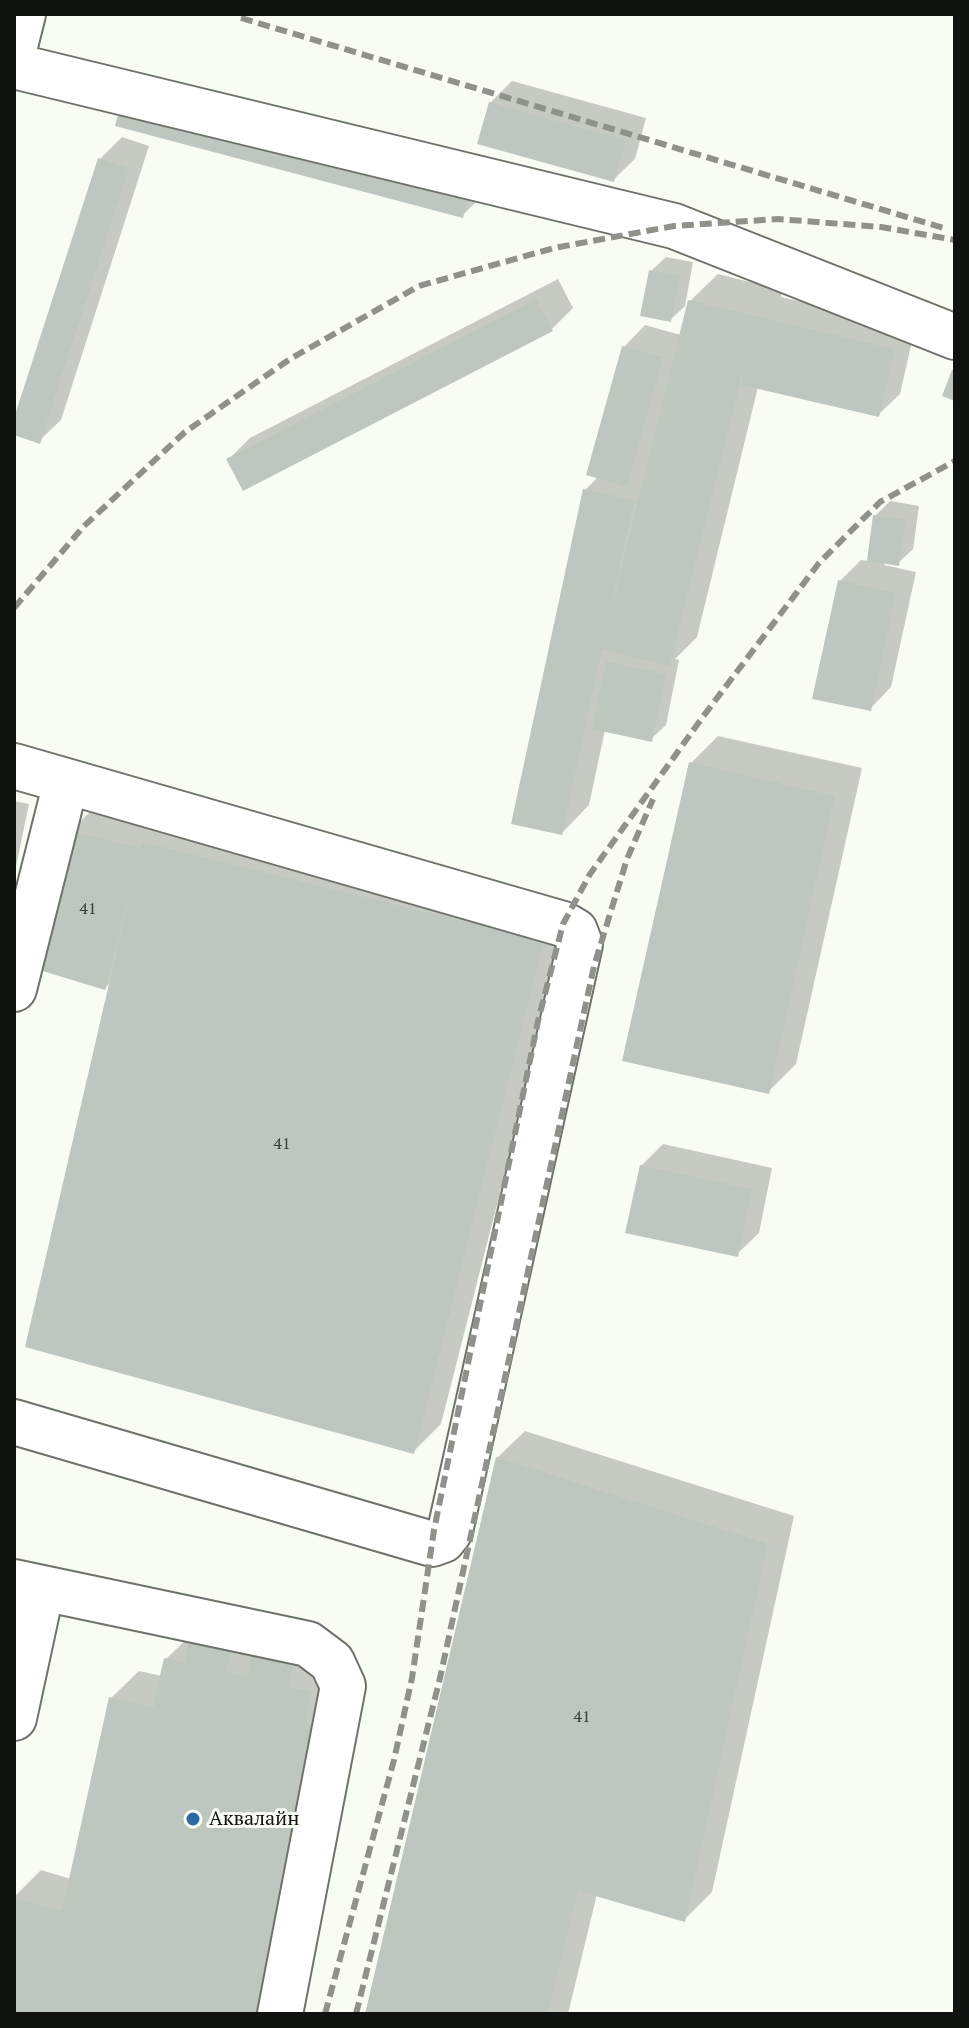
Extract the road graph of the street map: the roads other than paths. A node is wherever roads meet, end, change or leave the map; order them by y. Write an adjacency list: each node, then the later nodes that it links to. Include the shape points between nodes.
1 (23, 14): 2 (street)
2 (14, 50)
3 (14, 66): 4 (street, via 674,226)
4 (955, 337)
5 (14, 766): 6 (street)
6 (66, 782): 7 (street); 8 (street, via 563,924 575,931 580,944 450,1531 443,1540 432,1544)
7 (14, 989)
8 (14, 1422)
9 (28, 1585): 10 (street); 11 (street, via 308,1644 332,1662 343,1686)
10 (14, 1718)
11 (280, 2014)

